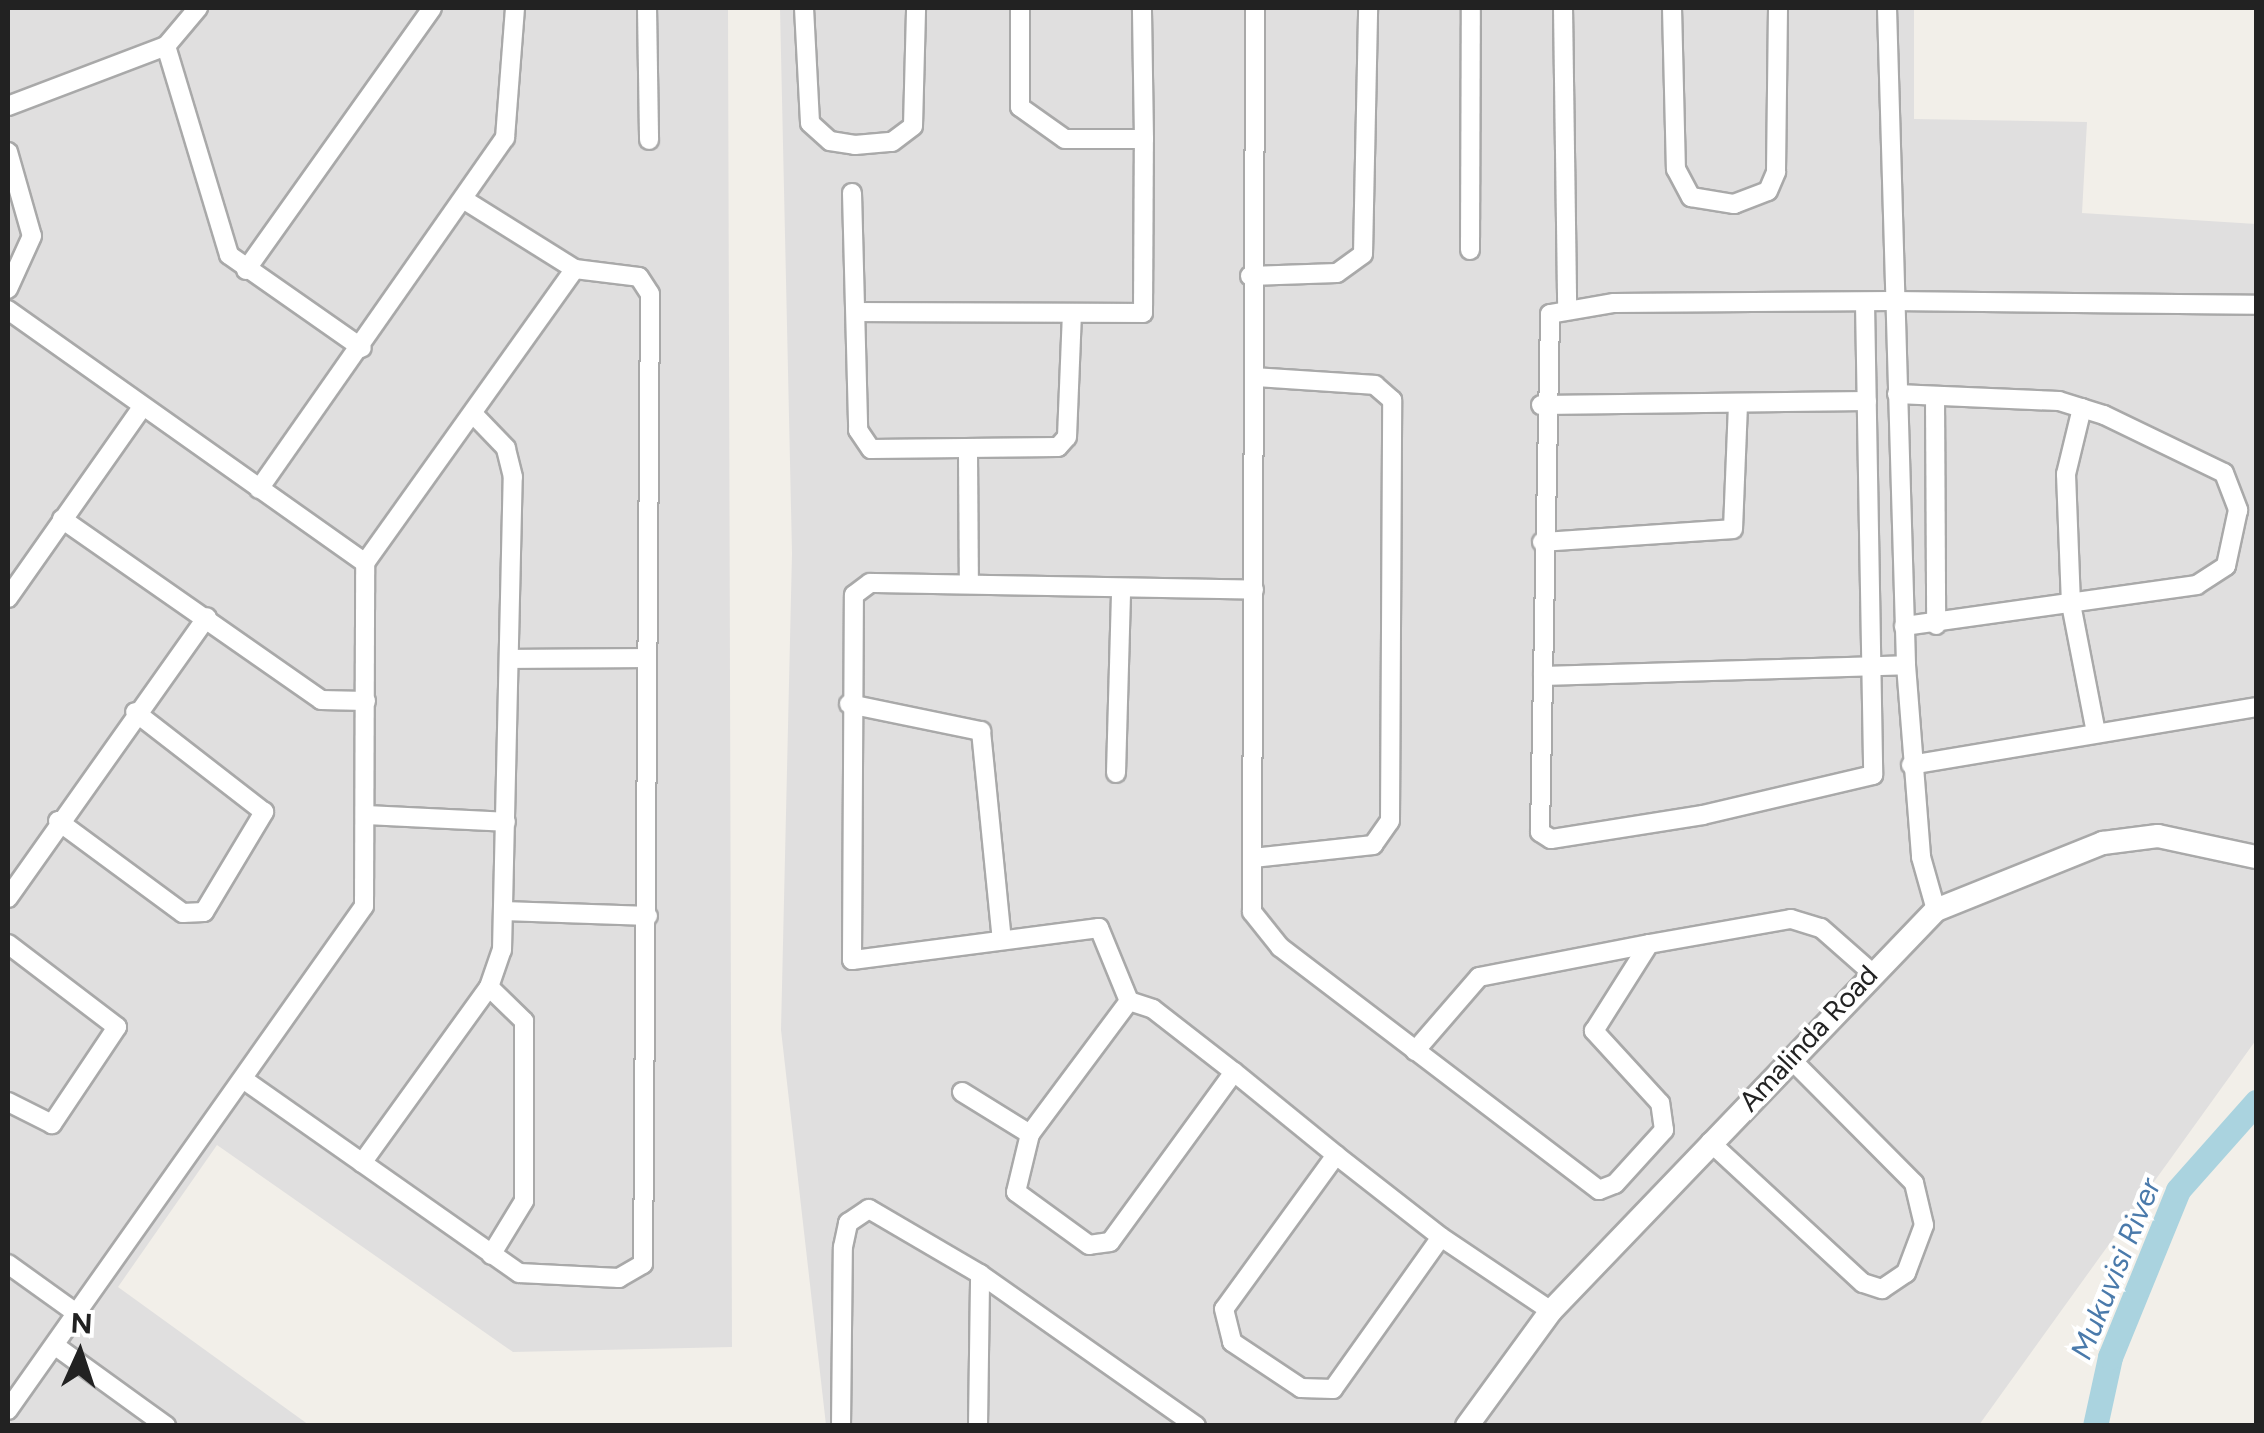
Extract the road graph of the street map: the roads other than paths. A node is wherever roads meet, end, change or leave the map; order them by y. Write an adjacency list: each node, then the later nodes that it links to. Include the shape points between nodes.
1 (198, 8): 16 (street)
2 (432, 8): 25 (street)
3 (515, 8): 22 (street, via 509,125)
4 (647, 8): 19 (street)
5 (804, 8): 6 (street, via 810,123 830,141 855,145 892,142 913,126)
6 (916, 8)
7 (1020, 8): 18 (street, via 1026,118 1065,140)
8 (1142, 8): 18 (street)
9 (1255, 8): 26 (street)
10 (1368, 8): 26 (street, via 1364,254 1337,272)
11 (1470, 8): 23 (street)
12 (1563, 8): 30 (street)
13 (1672, 8): 14 (street, via 1676,168 1690,197 1734,204 1768,191 1776,172)
14 (1778, 8)
15 (1887, 8): 28 (street)
16 (166, 46): 17 (street); 25 (street, via 224,243)
17 (8, 106)
18 (1144, 139): 34 (street, via 1143,313)
19 (648, 140)
20 (8, 152): 27 (street, via 32,236)
21 (852, 193): 33 (street)
22 (466, 200): 24 (street); 35 (street)
23 (1470, 250)
24 (575, 269): 44 (street); 59 (street, via 627,272 650,294)
25 (246, 270): 35 (street)
26 (1250, 276): 36 (street)
27 (8, 289)
28 (1892, 302): 29 (street); 31 (street); 37 (street)
29 (1866, 303): 30 (street); 39 (street)
30 (1567, 305): 40 (street, via 1544,332)
31 (2256, 306)
32 (8, 310): 43 (street)
33 (856, 312): 34 (street); 45 (street, via 863,441)
34 (1072, 316): 45 (street, via 1068,437 1040,450)
35 (362, 348): 46 (street)
36 (1254, 377): 53 (street); 75 (street, via 1375,385 1392,400 1392,419 1390,820 1373,845)
37 (1897, 394): 38 (street); 58 (street)
38 (1935, 397): 42 (street); 57 (street)
39 (1866, 401): 41 (street); 62 (street)
40 (1541, 404): 41 (street); 49 (street)
41 (1738, 407): 49 (street, via 1733,529)
42 (2082, 408): 47 (street, via 2224,473); 55 (street, via 2066,474)
43 (141, 409): 46 (street); 48 (street)
44 (477, 418): 50 (street); 60 (street, via 511,460)
45 (968, 452): 51 (street)
46 (258, 489): 50 (street)
47 (2247, 510): 55 (street, via 2215,578)
48 (62, 519): 54 (street); 56 (street)
49 (1542, 542): 63 (street)
50 (365, 563): 64 (street)
51 (969, 582): 52 (street); 65 (street, via 858,587)
52 (1121, 589): 53 (street); 70 (street)
53 (1254, 590): 75 (street)
54 (8, 598)
55 (2071, 604): 57 (street); 68 (street)
56 (207, 617): 64 (street, via 321,700); 67 (street)
57 (1936, 625): 58 (street)
58 (1904, 626): 61 (street)
59 (644, 658): 60 (street); 79 (street)
60 (509, 660): 73 (street)
61 (1906, 664): 62 (street); 69 (street)
62 (1869, 667): 63 (street); 63 (street, via 1873,775 1551,839 1535,820)
63 (1542, 676)
64 (366, 702): 71 (street)
65 (850, 704): 80 (street, via 981,731); 80 (street, via 852,960)
66 (2256, 708): 68 (street)
67 (135, 712): 72 (street); 72 (street, via 264,812 204,912 183,913)
68 (2096, 734): 69 (street)
69 (1911, 766): 78 (street)
70 (1116, 774)
71 (365, 816): 73 (street); 89 (street, via 359,919)
72 (58, 821): 76 (street)
73 (506, 822): 77 (street)
74 (2256, 857): 78 (street, Amalinda Road, via 2158,836 2103,843)
75 (1253, 858): 86 (street, via 1259,926)
76 (8, 898)
77 (504, 910): 79 (street); 84 (street)
78 (1936, 910): 83 (street, Amalinda Road)
79 (648, 916): 97 (street, via 643,1264 620,1278 541,1276)
80 (1002, 940): 85 (street, via 1099,928)
81 (8, 944): 91 (street, via 117,1026 52,1124)
82 (1649, 944): 83 (street, via 1792,919 1821,928); 86 (street, via 1479,977); 86 (street, via 1594,1031 1660,1103 1665,1123 1610,1188 1589,1184)
83 (1870, 971): 87 (street, Amalinda Road)
84 (490, 987): 95 (street); 97 (street, via 524,1020 524,1201)
85 (1129, 1002): 88 (street, via 1153,1009); 92 (street)
86 (1415, 1051)
87 (1790, 1060): 93 (street, Amalinda Road); 93 (street, via 1914,1183 1924,1225 1906,1273 1882,1288 1862,1283)
88 (1234, 1072): 92 (street, via 1110,1242 1090,1245 1016,1192); 94 (street)
89 (244, 1080): 95 (street); 101 (street)
90 (962, 1092): 92 (street)
91 (8, 1102)
92 (1030, 1134)
93 (1710, 1142): 100 (street, Amalinda Road)
94 (1336, 1156): 96 (street); 96 (street, via 1224,1309 1232,1342 1300,1388 1332,1390)
95 (362, 1163): 97 (street)
96 (1441, 1237): 100 (street)
97 (492, 1255)
98 (8, 1264): 101 (street)
99 (980, 1274): 105 (street, via 883,1210 858,1211 843,1247); 106 (street); 107 (street)
100 (1551, 1311): 108 (street, Amalinda Road)
101 (79, 1315): 102 (street)
102 (57, 1347): 103 (street); 104 (street)
103 (8, 1410)
104 (166, 1426)
105 (842, 1426)
106 (978, 1426)
107 (1196, 1426)
108 (1466, 1426)

